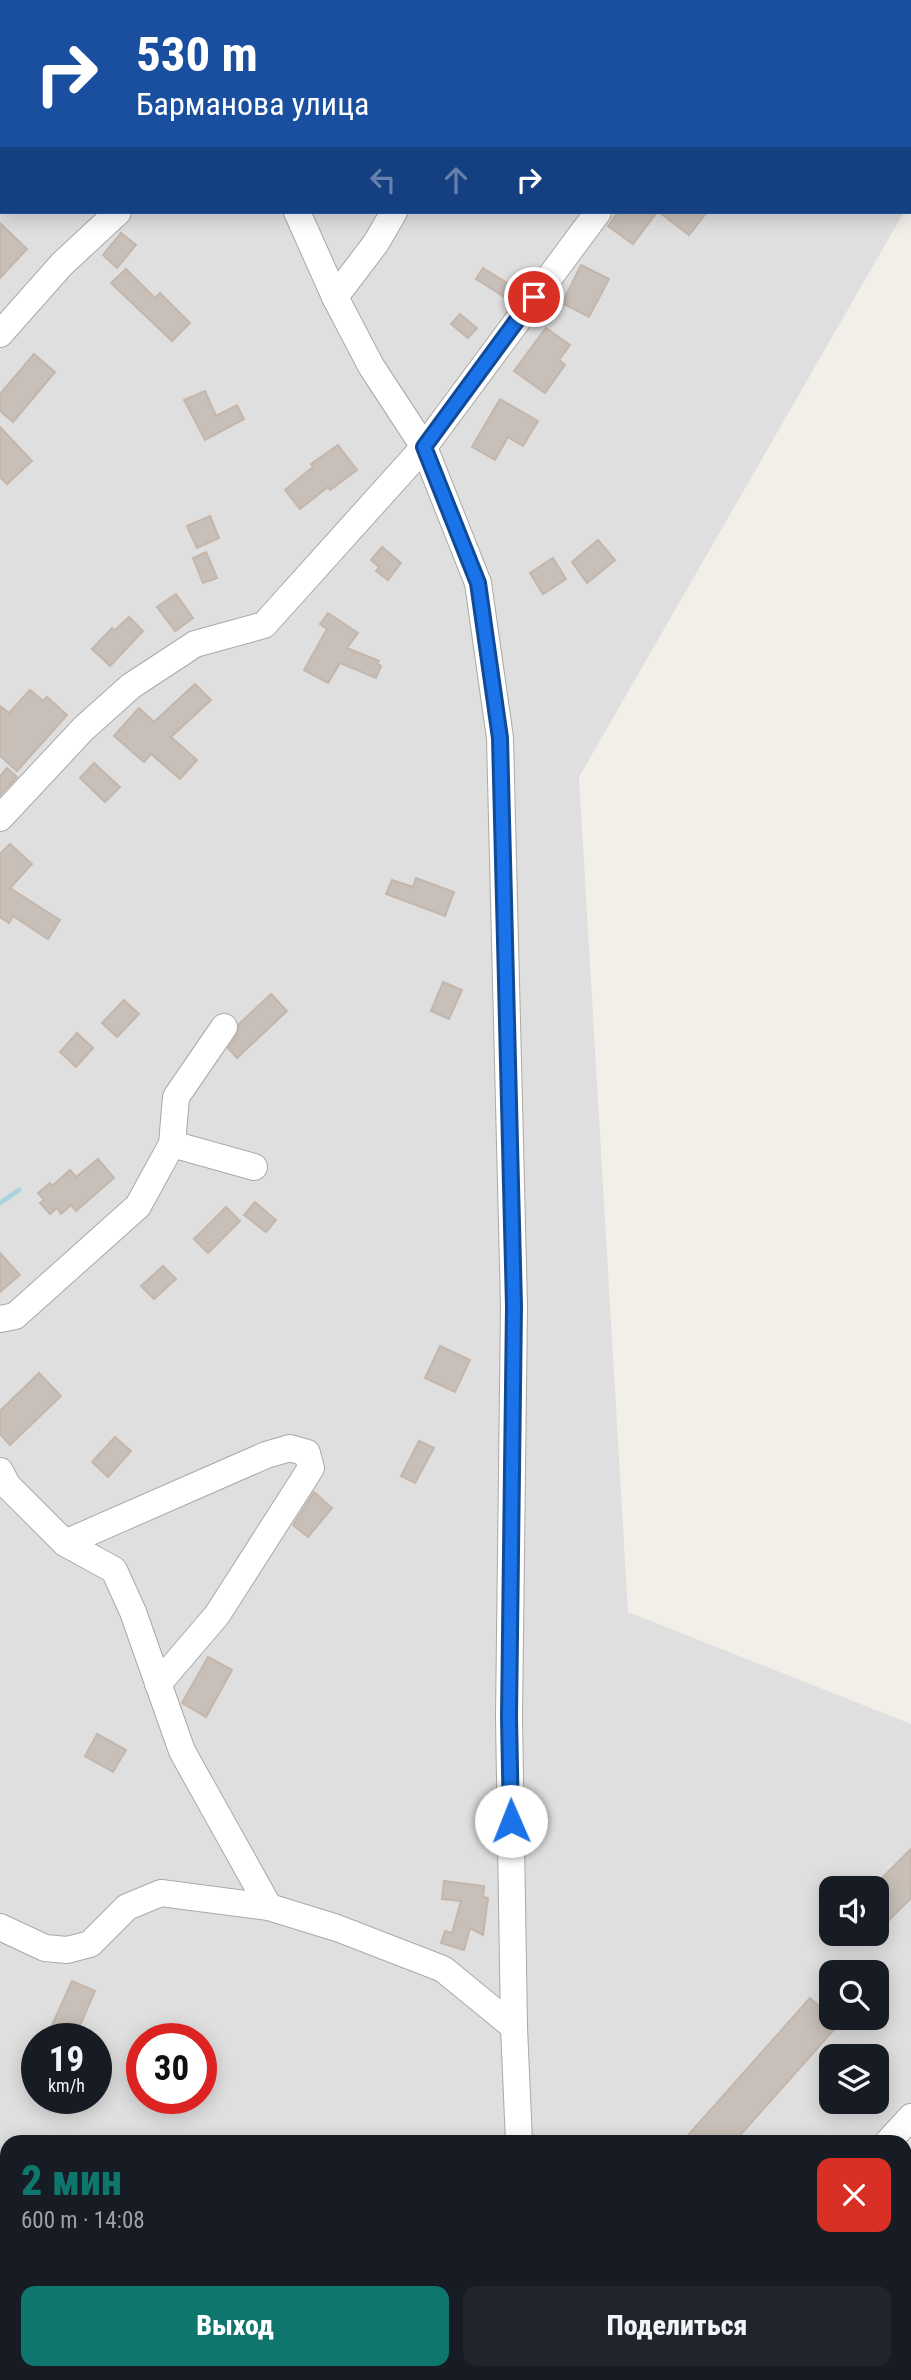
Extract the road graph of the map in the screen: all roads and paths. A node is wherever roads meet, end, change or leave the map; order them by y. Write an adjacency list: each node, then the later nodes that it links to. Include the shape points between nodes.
1 (116, 214): 6 (street, via 62,264)
2 (298, 214): 5 (street)
3 (393, 214): 5 (street)
4 (597, 214): 7 (street)
5 (335, 297): 7 (street)
6 (0, 334)
7 (424, 447): 8 (street, via 264,625 195,644 131,686 83,729); 18 (street, via 478,583 500,738 514,1306 509,1717)
8 (0, 818)
9 (224, 1027): 10 (street, via 176,1097)
10 (172, 1144): 11 (street); 12 (street, via 138,1206 15,1316)
11 (254, 1167)
12 (0, 1319)
13 (0, 1471): 14 (street, via 8,1486)
14 (65, 1543): 15 (street, via 114,1570); 15 (street, via 266,1454 290,1448 307,1453 311,1468 218,1615)
15 (158, 1684): 16 (street, via 182,1751)
16 (269, 1907): 17 (street, via 161,1893 127,1907 90,1944 67,1950 45,1948); 18 (street, via 443,1969)
17 (0, 1927)
18 (514, 2027): 20 (street)
19 (911, 2117): 21 (street)
20 (519, 2135)
21 (894, 2135)

